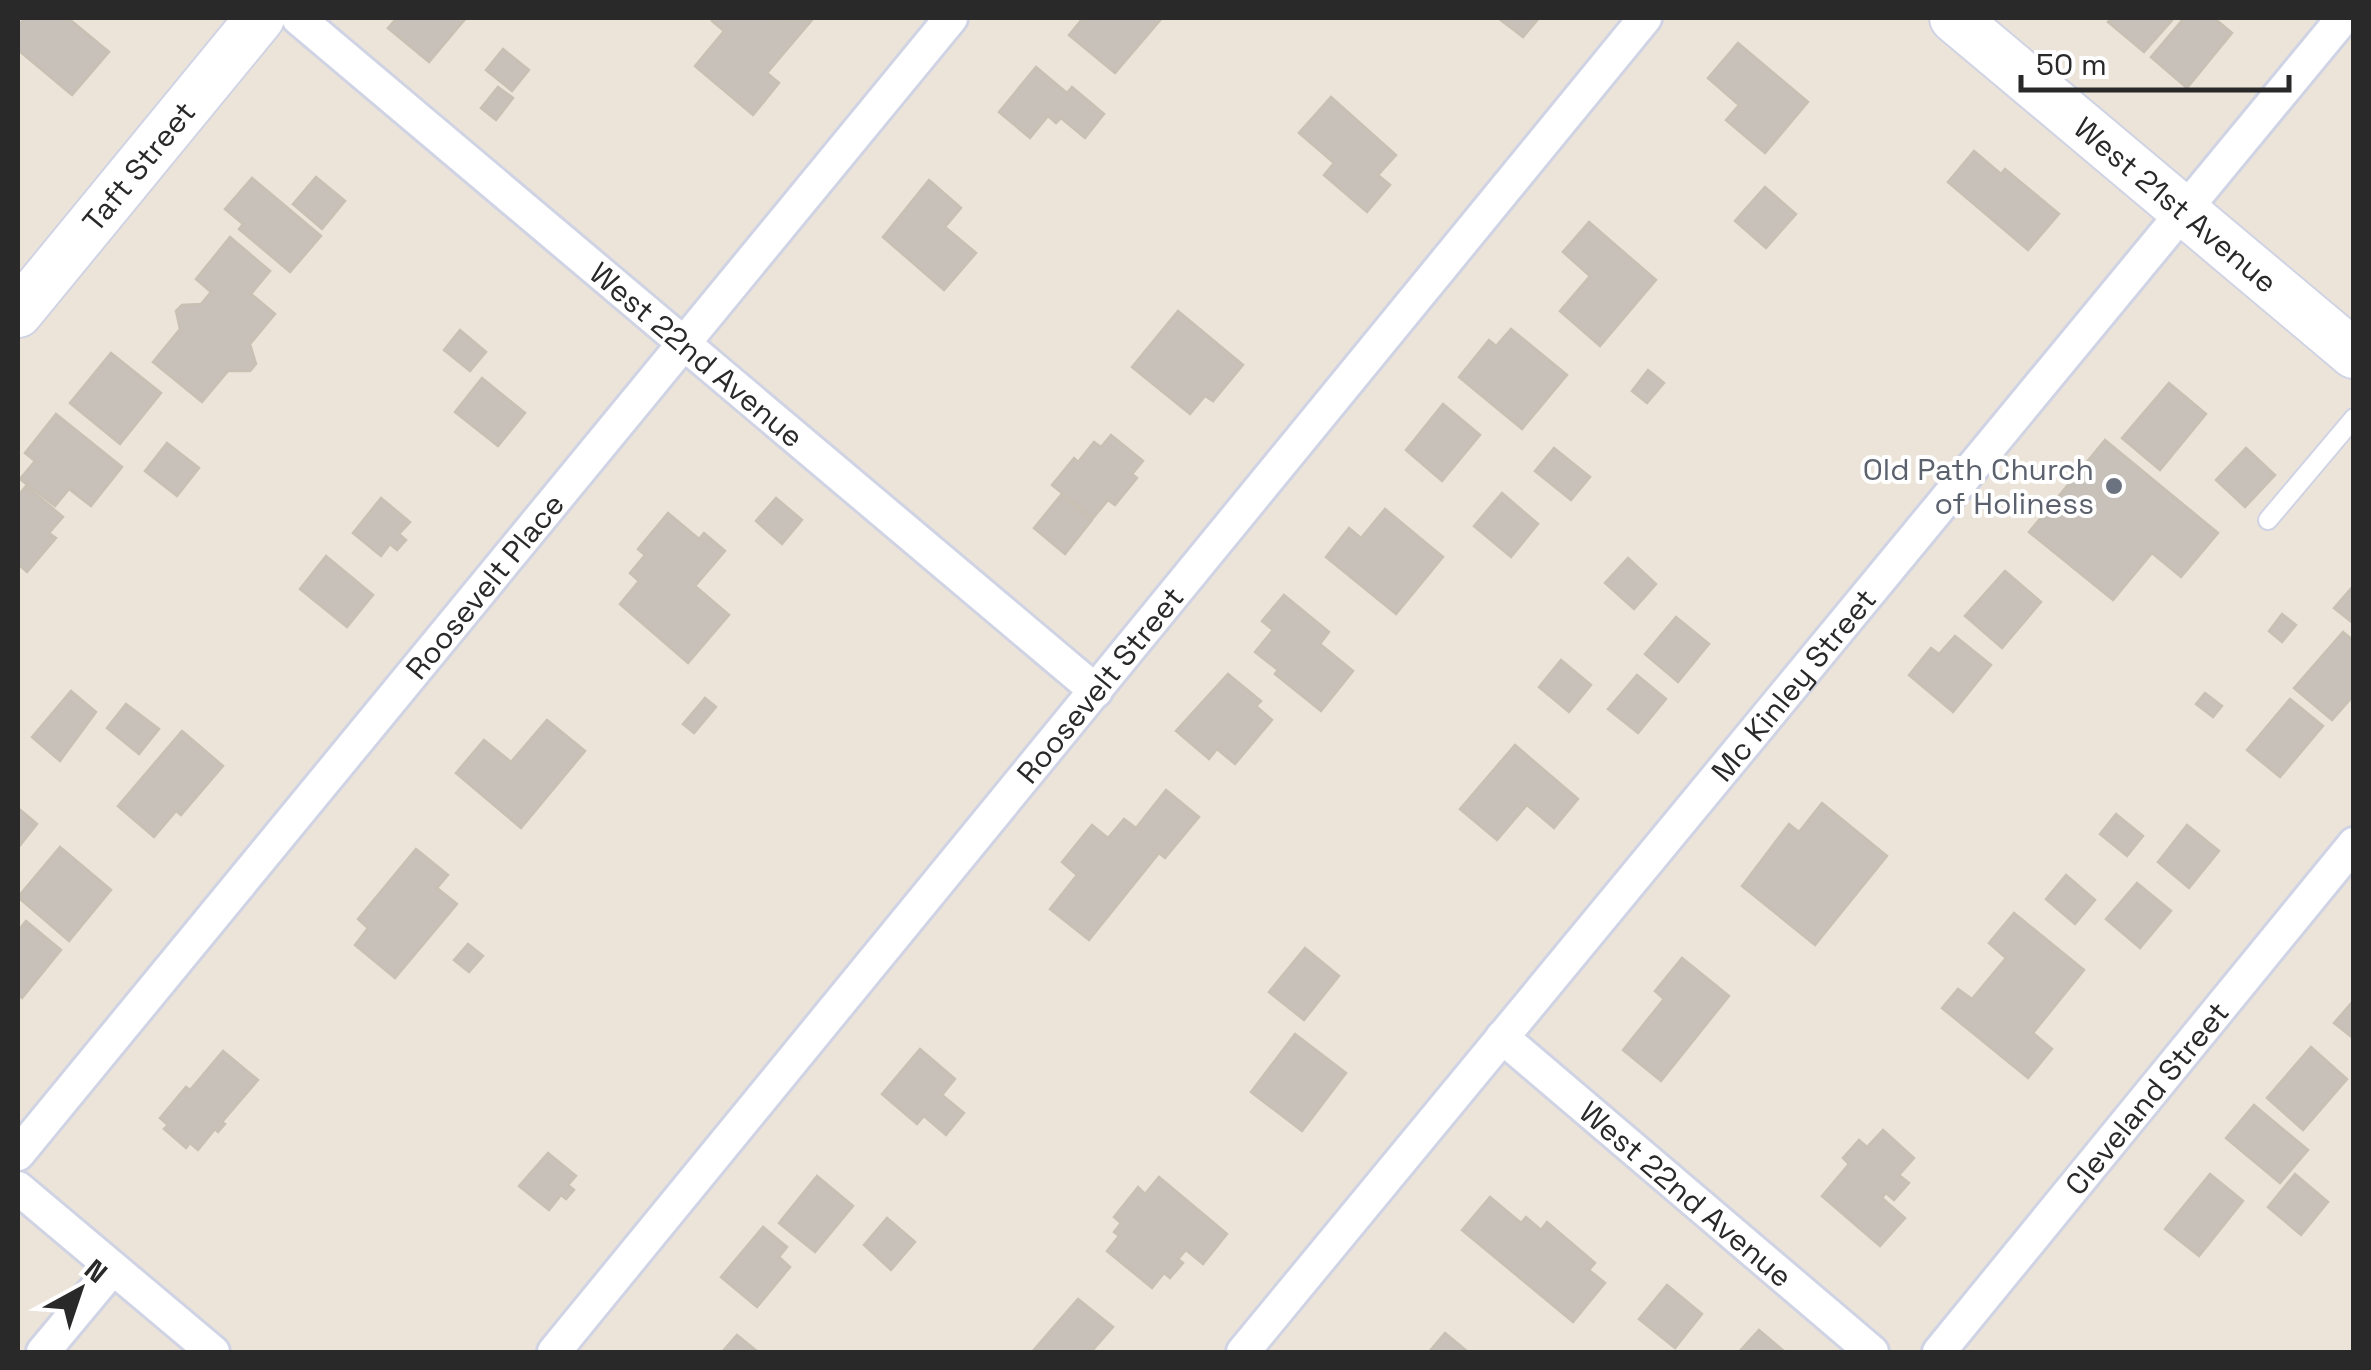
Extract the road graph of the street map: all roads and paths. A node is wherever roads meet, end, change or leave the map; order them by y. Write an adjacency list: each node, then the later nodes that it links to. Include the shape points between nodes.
1 (260, 18): 8 (street, Taft Street)
2 (298, 18): 9 (street, West 22nd Avenue)
3 (951, 18): 9 (street, Roosevelt Place)
4 (1646, 18): 13 (street, Roosevelt Street)
5 (1954, 18): 7 (street, West 21st Avenue)
6 (2343, 18): 7 (street, Mc Kinley Street)
7 (2182, 210): 10 (street, West 21st Avenue); 15 (street, Mc Kinley Street)
8 (18, 313)
9 (683, 344): 13 (street, West 22nd Avenue); 16 (street, Roosevelt Place)
10 (2354, 354)
11 (2354, 418): 12 (lane)
12 (2268, 520)
13 (1096, 691): 21 (street, Roosevelt Street)
14 (2354, 844): 24 (street, Cleveland Street)
15 (1502, 1037): 22 (street, Mc Kinley Street); 23 (street, West 22nd Avenue)
16 (18, 1154)
17 (18, 1188): 18 (street)
18 (112, 1268): 19 (street); 20 (street)
19 (43, 1352)
20 (213, 1352)
21 (554, 1352)
22 (1243, 1352)
23 (1872, 1352)
24 (1939, 1352)

